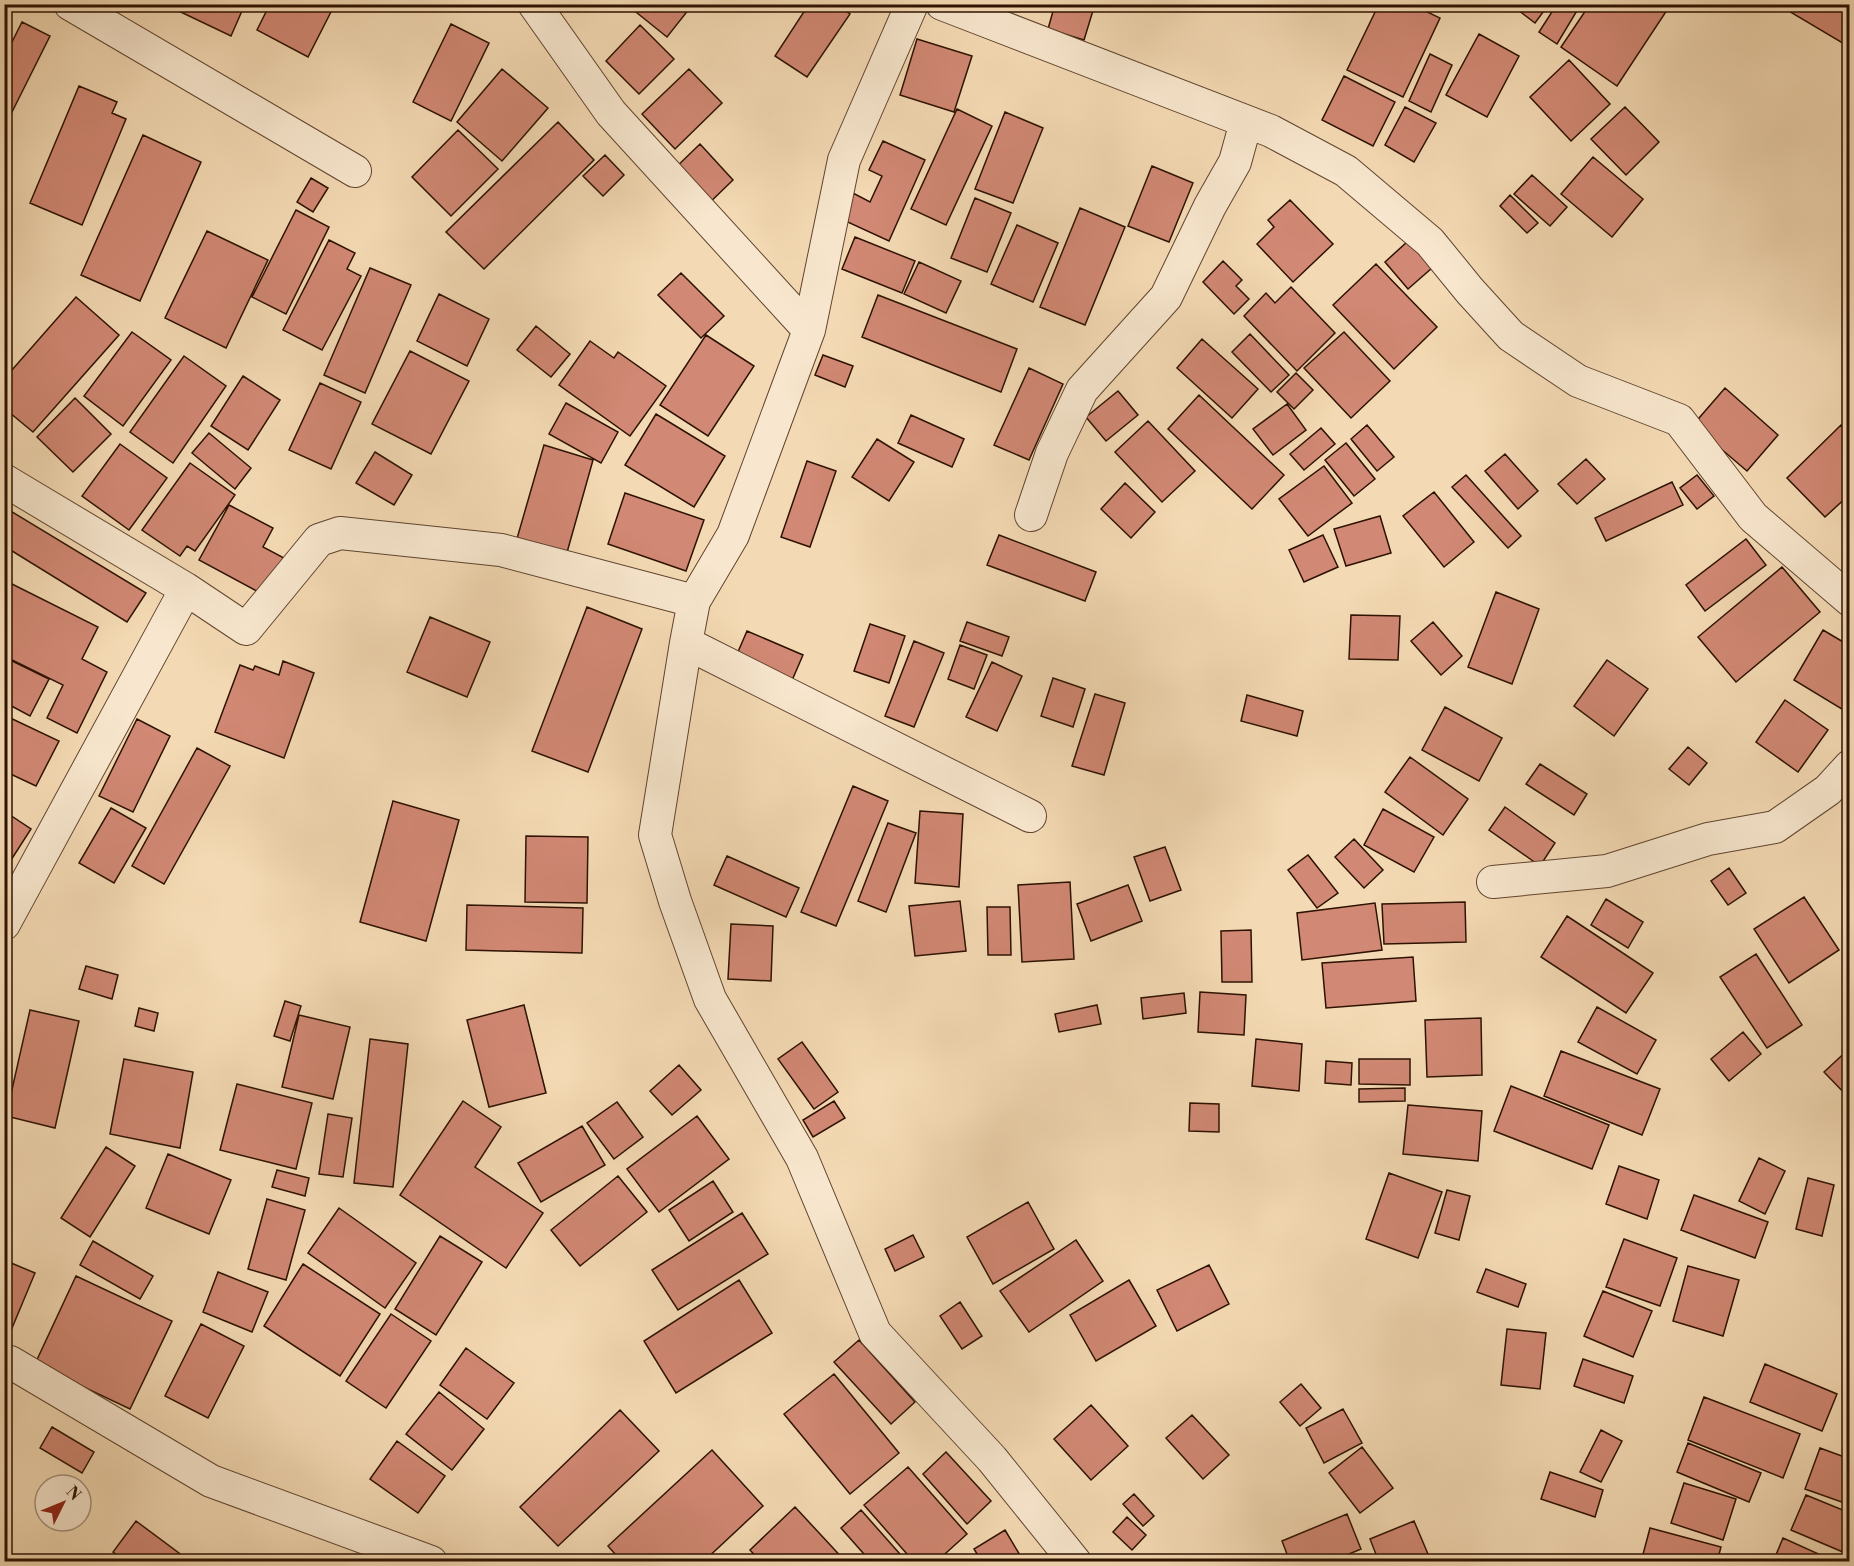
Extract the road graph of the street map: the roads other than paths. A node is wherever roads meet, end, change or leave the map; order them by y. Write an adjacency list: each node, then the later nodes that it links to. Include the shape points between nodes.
1 (70, 4): 6 (street)
2 (534, 4): 7 (street, via 611,113)
3 (912, 4): 7 (street, via 844,160)
4 (942, 4): 5 (street)
5 (1246, 122): 9 (street, via 1235,162 1166,297 1082,390 1052,453); 11 (street, via 1346,171 1430,242 1511,336 1578,381 1679,420 1753,517)
6 (355, 171)
7 (809, 330): 12 (street, via 734,535)
8 (4, 480): 10 (street)
9 (1031, 515)
10 (186, 590): 12 (street, via 246,629 319,540 340,533 501,550); 17 (street)
11 (1850, 600)
12 (694, 601): 13 (street)
13 (686, 643): 15 (street); 20 (street, via 655,835 711,999 802,1158 875,1333 992,1459)
14 (1850, 766): 16 (street, via 1828,790 1775,826 1708,838 1608,871)
15 (1030, 816)
16 (1493, 882)
17 (4, 924)
18 (4, 1362): 19 (street, via 10,1362 210,1481)
19 (431, 1562)
20 (1075, 1562)

